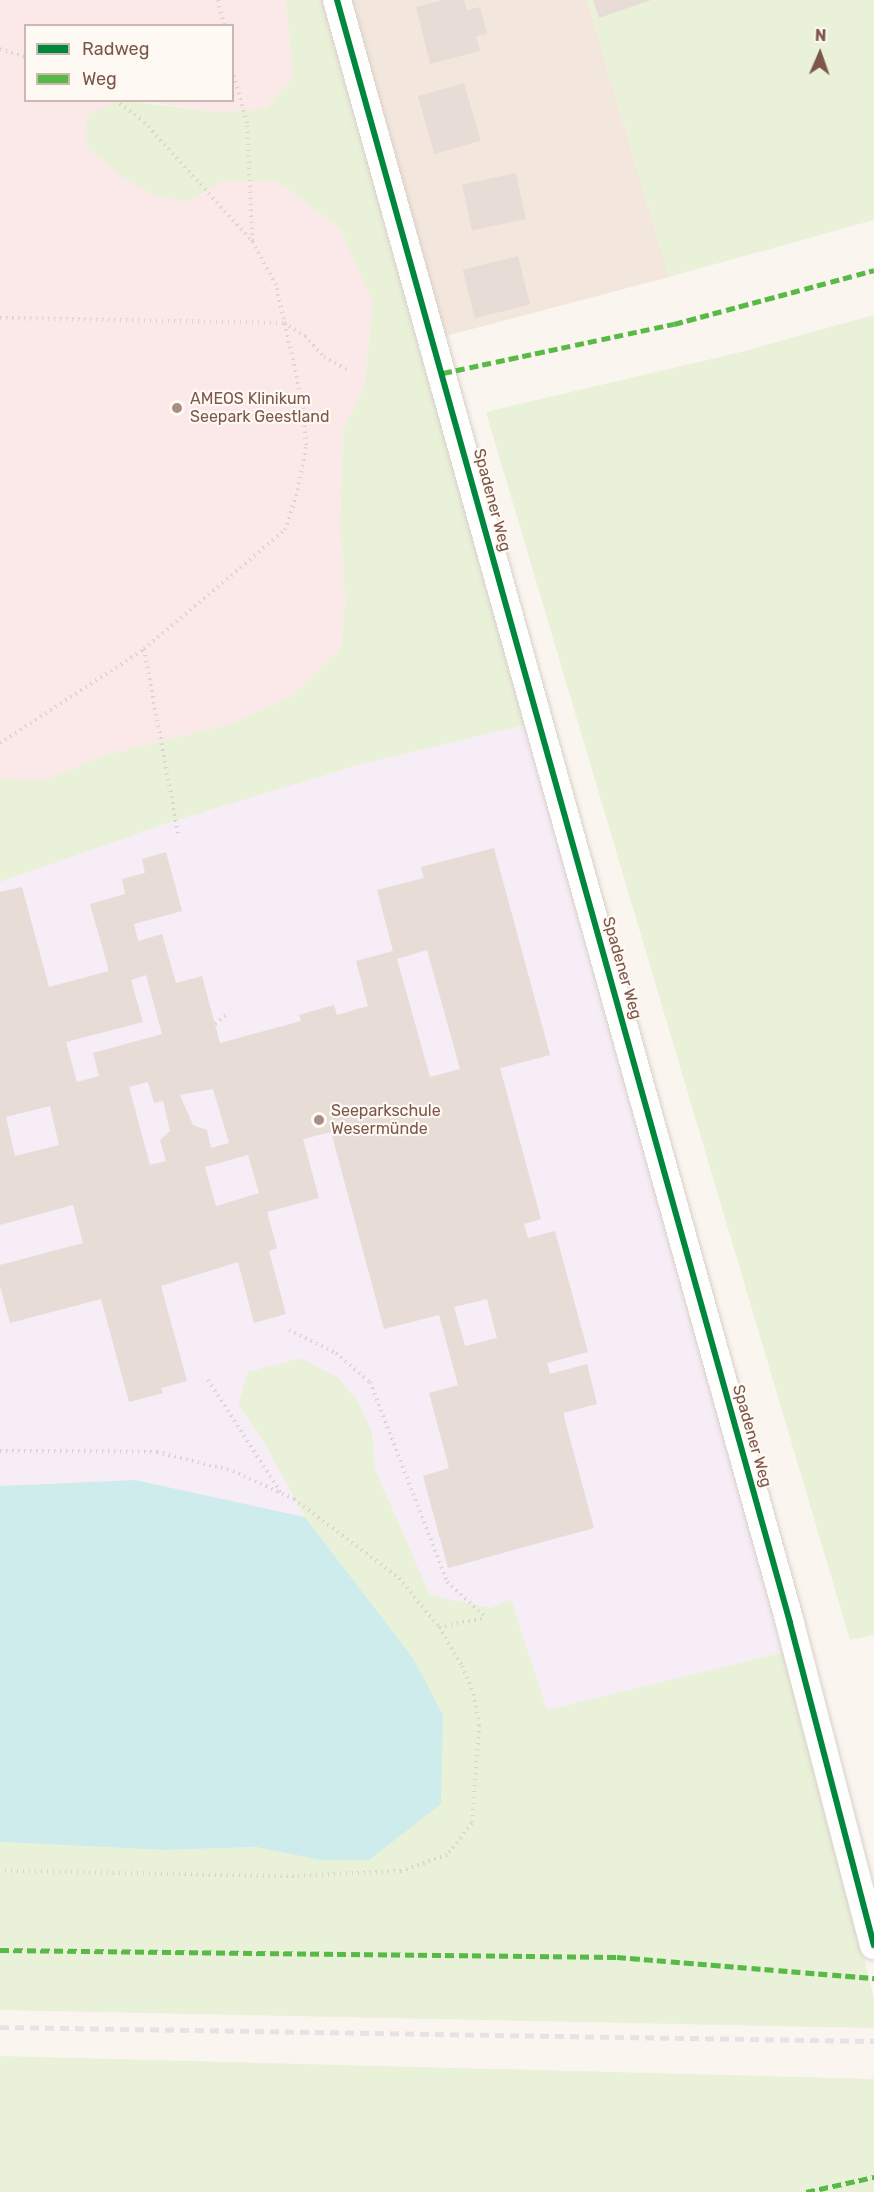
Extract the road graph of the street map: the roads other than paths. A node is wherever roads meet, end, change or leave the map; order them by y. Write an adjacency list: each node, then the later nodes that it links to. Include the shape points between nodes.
1 (337, 0): 2 (street, Spadener Weg, via 790,1623)
2 (874, 1945)

